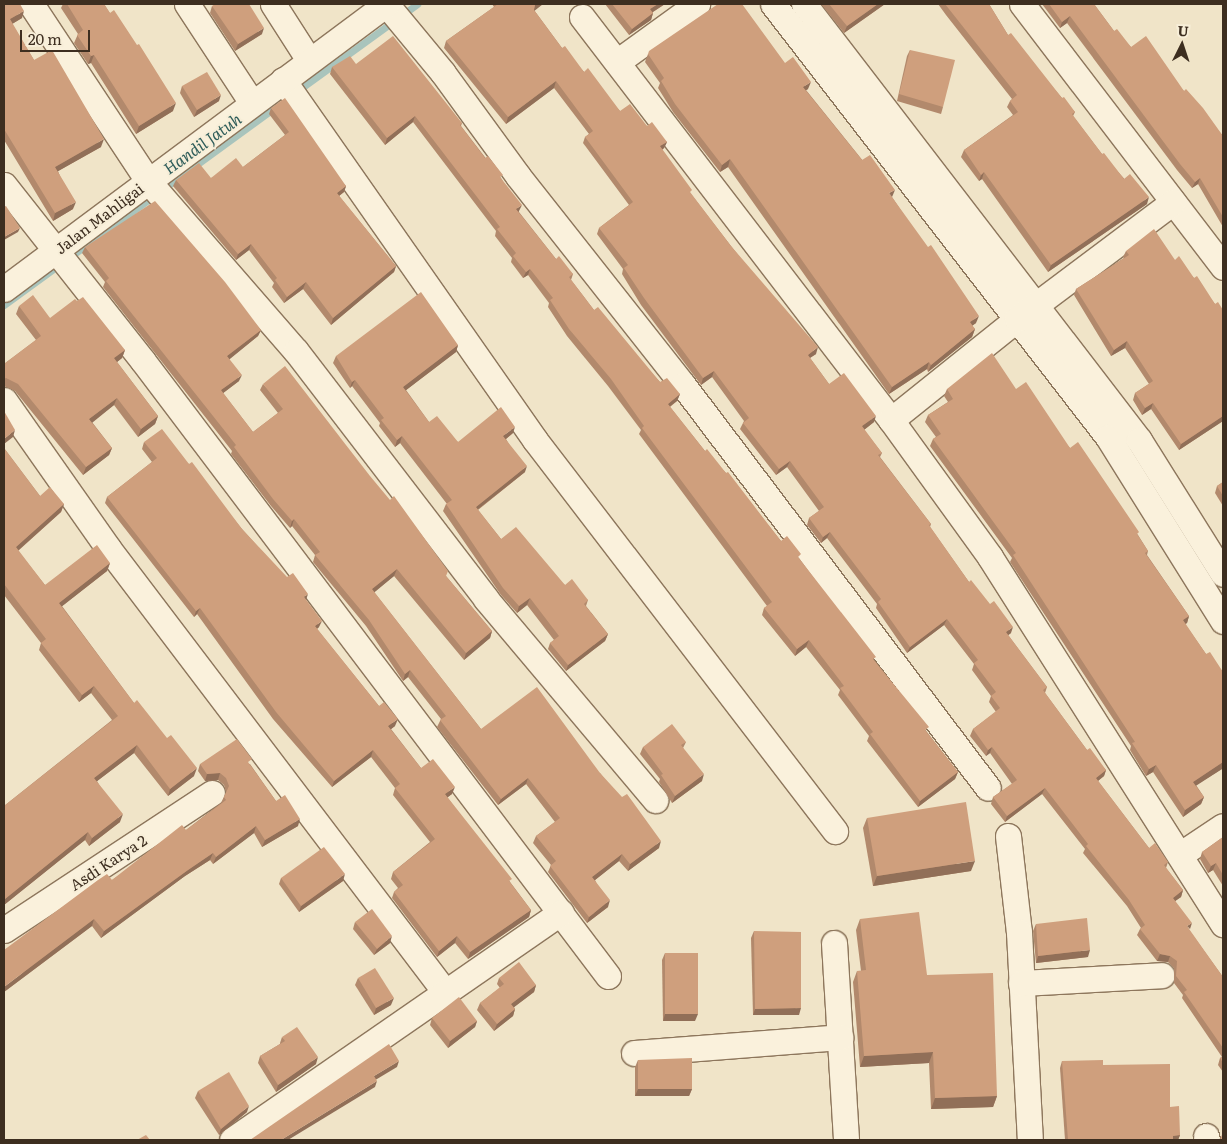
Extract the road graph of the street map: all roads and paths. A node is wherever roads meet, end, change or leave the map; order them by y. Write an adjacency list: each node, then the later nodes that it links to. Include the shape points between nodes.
1 (31, 4): 15 (street)
2 (187, 4): 13 (street)
3 (273, 4): 10 (street)
4 (697, 4): 11 (street)
5 (773, 4): 20 (street)
6 (804, 4): 20 (street)
7 (1022, 4): 16 (street)
8 (392, 10): 10 (street, Jalan Mahligai); 26 (street)
9 (582, 17): 11 (street)
10 (309, 60): 12 (street, Jalan Mahligai)
11 (617, 62): 22 (street)
12 (289, 90): 13 (street, Jalan Mahligai); 30 (street, via 424,277 535,440)
13 (252, 103): 15 (street, Jalan Mahligai)
14 (4, 185): 17 (street)
15 (155, 190): 17 (street, Jalan Mahligai); 28 (street, via 296,352 486,599)
16 (1173, 202): 18 (street); 20 (street)
17 (62, 258): 19 (street, Jalan Mahligai); 33 (street)
18 (1223, 267)
19 (4, 289)
20 (1027, 312): 22 (street); 23 (street, via 1139,440); 24 (street)
21 (4, 400): 40 (street, via 108,548)
22 (891, 420): 32 (street, via 990,557)
23 (1218, 566): 24 (street)
24 (1194, 573): 25 (street)
25 (1223, 620)
26 (988, 788)
27 (212, 793): 35 (street, Asdi Karya 2)
28 (655, 800)
29 (1223, 826): 32 (street)
30 (835, 831)
31 (1008, 836): 39 (street)
32 (1181, 854): 34 (street)
33 (561, 912): 37 (street); 40 (street)
34 (1223, 924)
35 (4, 930)
36 (834, 943): 41 (street)
37 (608, 976)
38 (1162, 976): 39 (street)
39 (1021, 983): 45 (street)
40 (445, 992): 43 (street)
41 (840, 1037): 42 (street); 44 (street)
42 (634, 1053)
43 (232, 1140)
44 (846, 1140)
45 (1030, 1140)

